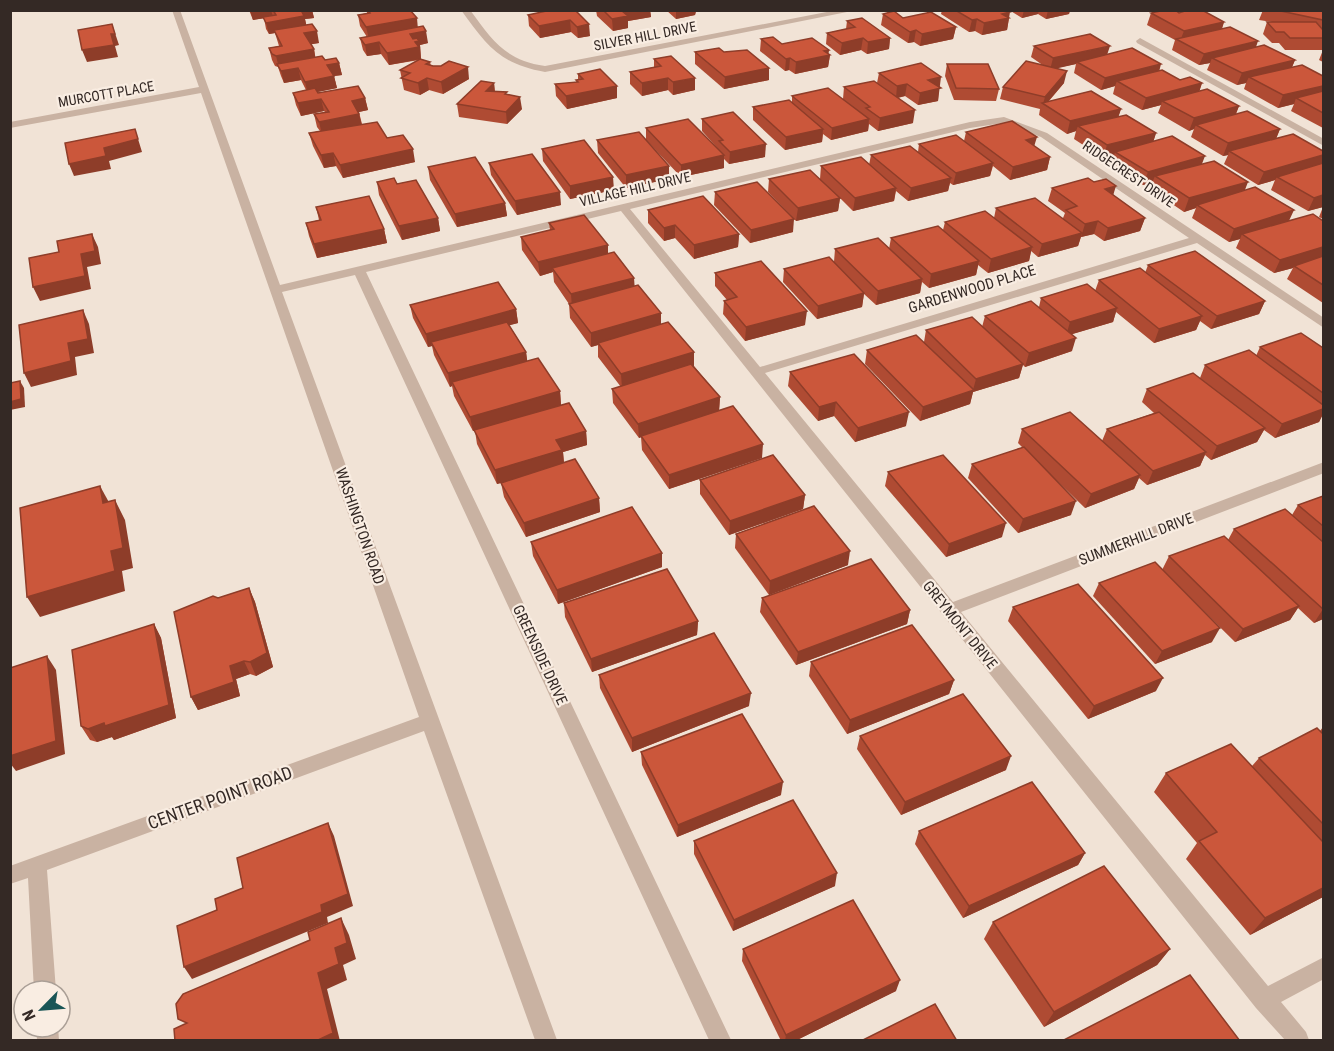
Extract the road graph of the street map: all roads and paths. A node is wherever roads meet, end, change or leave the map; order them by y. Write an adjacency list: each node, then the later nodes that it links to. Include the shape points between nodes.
1 (176, 10): 5 (street, WASHINGTON ROAD)
2 (465, 10): 3 (street, SILVER HILL DRIVE, via 505,58 522,66 545,69)
3 (853, 10)
4 (1140, 41): 8 (street)
5 (205, 89): 6 (street, MURCOTT PLACE); 12 (street, WASHINGTON ROAD)
6 (10, 125)
7 (895, 142): 9 (street, VILLAGE HILL DRIVE); 10 (street, RIDGECREST DRIVE, via 1004,120 1044,135)
8 (1323, 143)
9 (623, 207): 11 (street, VILLAGE HILL DRIVE); 14 (street, GREYMONT DRIVE)
10 (1198, 239): 13 (street, RIDGECREST DRIVE); 14 (street, GARDENWOOD PLACE)
11 (359, 270): 12 (street, VILLAGE HILL DRIVE); 24 (street, GREENSIDE DRIVE)
12 (276, 290): 17 (street, WASHINGTON ROAD)
13 (1323, 324)
14 (756, 372): 16 (street, GREYMONT DRIVE)
15 (1323, 467): 16 (street, SUMMERHILL DRIVE)
16 (948, 610): 22 (street, GREYMONT DRIVE)
17 (429, 721): 18 (street, CENTER POINT ROAD); 23 (street, WASHINGTON ROAD)
18 (37, 866): 19 (street, CENTER POINT ROAD); 21 (street)
19 (10, 875)
20 (1323, 967): 22 (street)
21 (44, 979)
22 (1264, 1000): 25 (street, GREYMONT DRIVE)
23 (546, 1041)
24 (720, 1041)
25 (1298, 1041)

